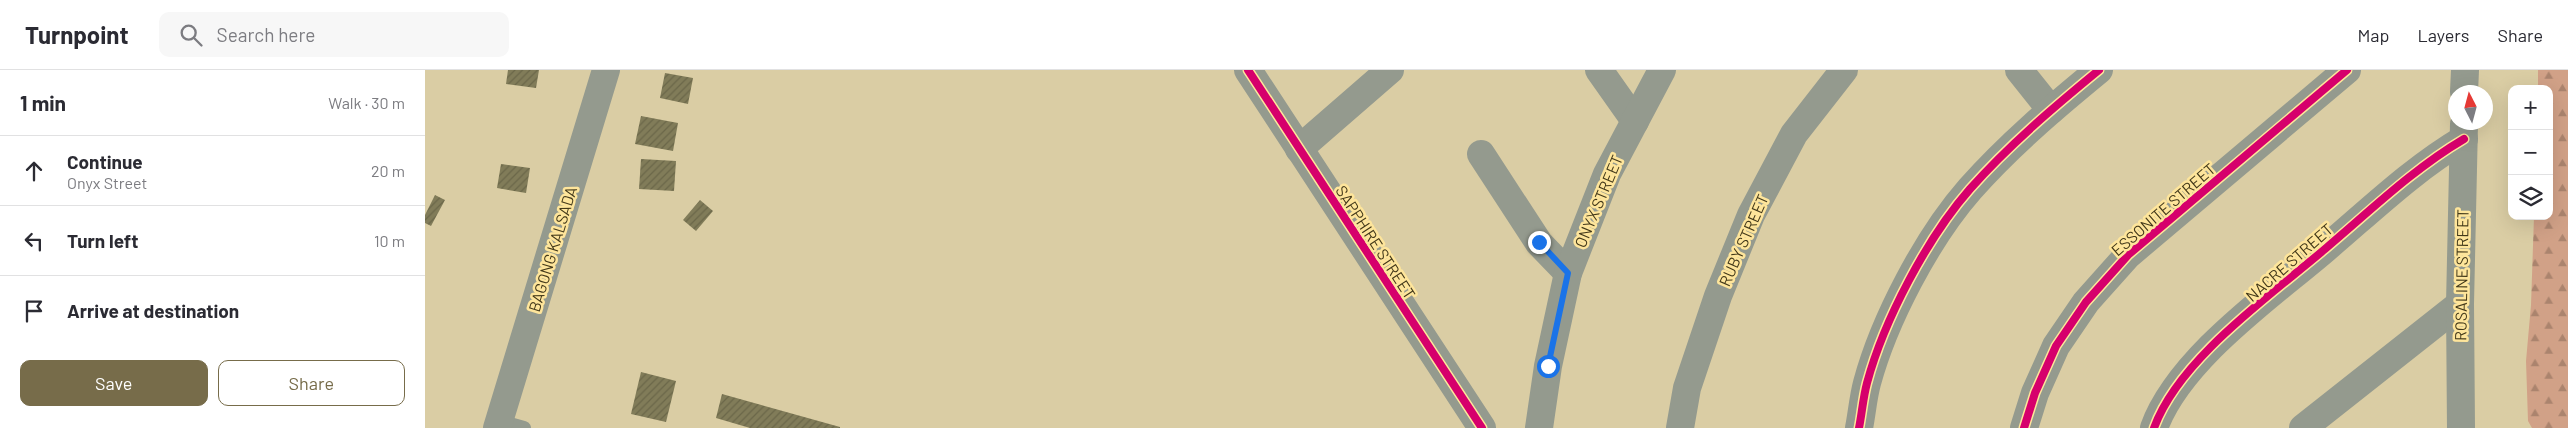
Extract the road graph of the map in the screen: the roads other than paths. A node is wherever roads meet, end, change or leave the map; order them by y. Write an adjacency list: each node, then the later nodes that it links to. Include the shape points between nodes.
1 (606, 70): 19 (street, BAGONG KALSADA)
2 (1248, 70): 15 (street, SAPPHIRE STREET)
3 (1390, 70): 15 (street)
4 (1599, 70): 13 (street)
5 (1662, 70): 13 (street, ONYX STREET)
6 (1844, 70): 22 (street, RUBY STREET, via 1794,134 1751,215 1718,296 1690,379)
7 (2019, 70): 12 (street)
8 (2099, 70): 12 (street)
9 (2347, 70): 24 (street, ESSONITE STREET, via 2116,268 2086,302 2056,346)
10 (2465, 70): 11 (street)
11 (2465, 85)
12 (2051, 110): 23 (street, via 1969,190 1930,245 1893,311 1867,383)
13 (1635, 122): 17 (street, ONYX STREET, via 1607,174)
14 (2464, 131): 18 (street, ROSALINE STREET); 25 (street, NACRE STREET, via 2215,344 2181,380)
15 (1299, 149): 20 (street, SAPPHIRE STREET)
16 (1481, 154): 17 (street, via 1539,242)
17 (1568, 273): 21 (street, ONYX STREET, via 1548,366)
18 (2460, 304): 26 (street); 27 (street, ROSALINE STREET)
19 (507, 426)
20 (1482, 428)
21 (1539, 428)
22 (1681, 428)
23 (1859, 428)
24 (2024, 428)
25 (2154, 428)
26 (2303, 428)
27 (2461, 428)

